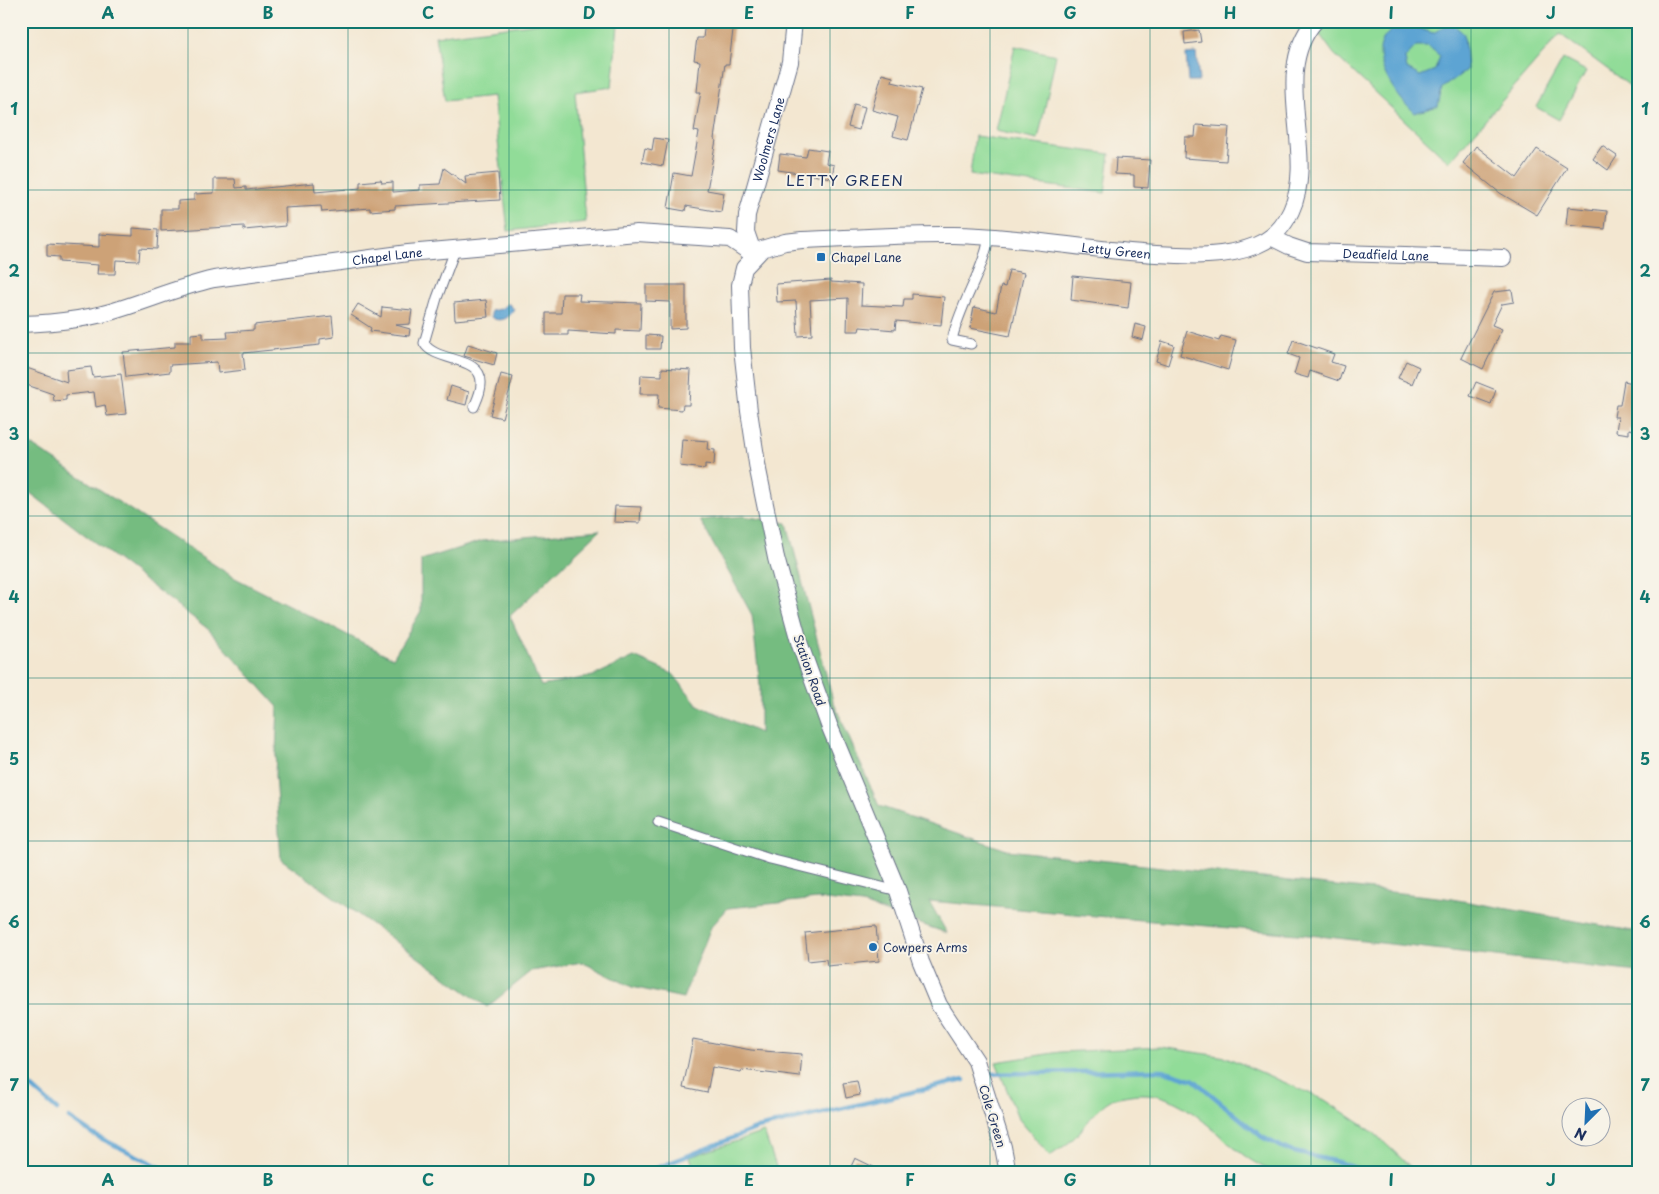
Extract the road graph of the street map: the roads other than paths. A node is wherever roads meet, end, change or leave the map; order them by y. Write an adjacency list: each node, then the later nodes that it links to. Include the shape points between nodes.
1 (794, 21): 6 (street, Woolmers Lane, via 790,62 747,215 746,232)
2 (1315, 21): 3 (street, Letty Green, via 1302,37 1295,76 1299,169 1296,196 1287,219)
3 (1271, 237): 4 (street, Letty Green, via 1247,249 1208,255 1099,250); 7 (street, Deadfield Lane, via 1307,252)
4 (989, 238): 6 (street, Letty Green, via 922,236 785,242 762,248); 9 (lane, via 983,263 962,306 952,340)
5 (455, 250): 6 (street, Chapel Lane, via 637,233 730,239); 8 (street, Chapel Lane, via 333,262 214,279 121,309 48,323); 10 (lane, via 424,343 433,353 474,368 482,385)
6 (754, 255): 12 (street, Station Road, via 744,268 740,285 742,348 758,470 776,558 800,644 828,725)
7 (1503, 258)
8 (21, 324)
9 (971, 344)
10 (474, 407)
11 (658, 822): 12 (lane, via 770,859)
12 (898, 891): 13 (street, Station Road, via 939,1005)
13 (976, 1061): 14 (street, Cole Green)
14 (1008, 1173)

